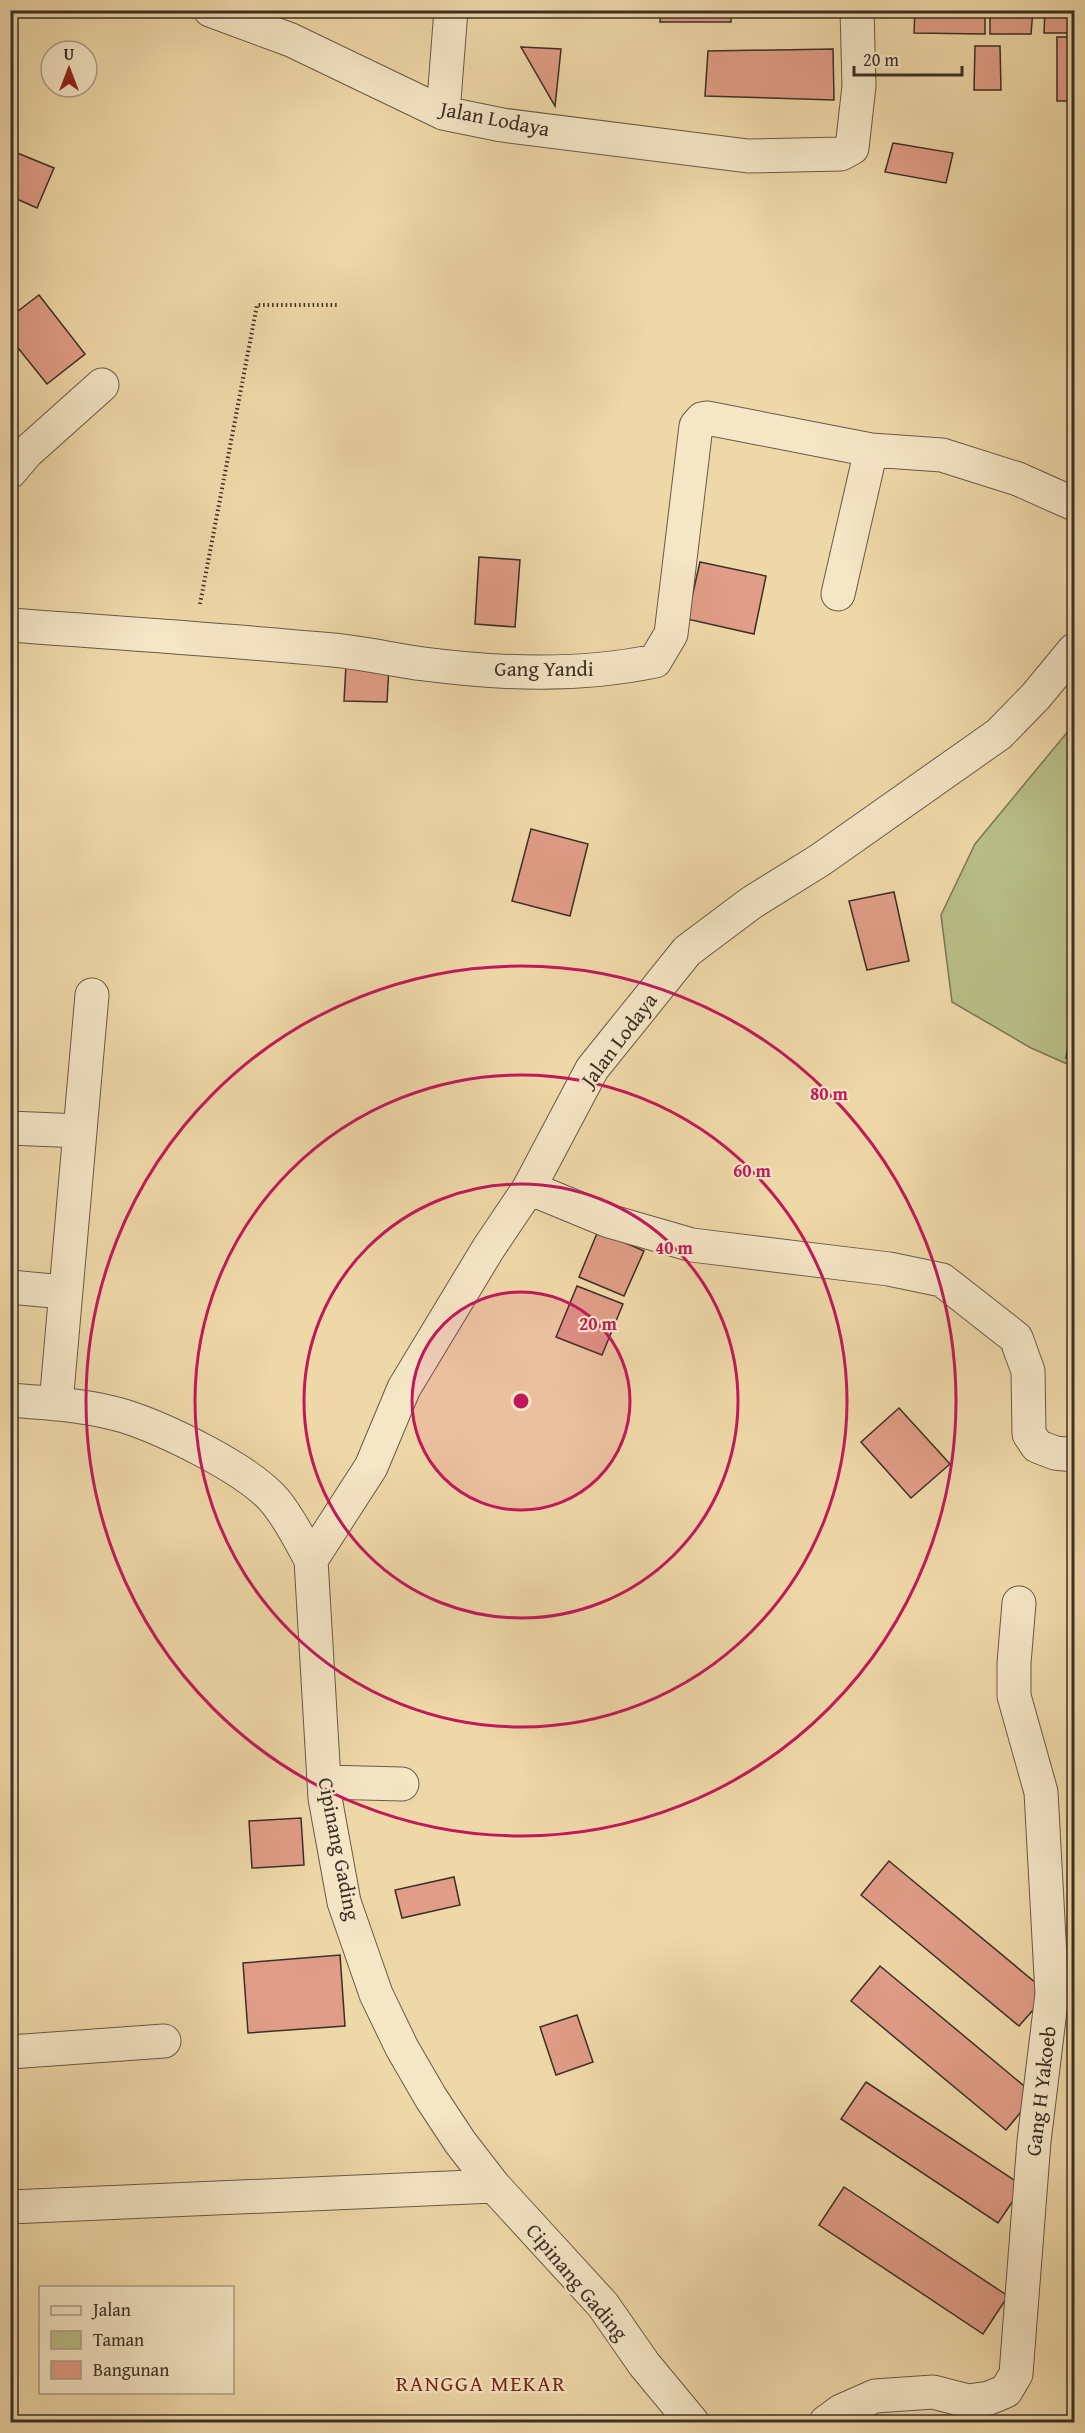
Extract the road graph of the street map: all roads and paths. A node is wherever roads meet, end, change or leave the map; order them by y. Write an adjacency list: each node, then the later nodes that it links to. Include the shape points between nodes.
1 (210, 10): 4 (street, Jalan Lodaya, via 291,40)
2 (451, 10): 4 (street)
3 (857, 10): 4 (street, Jalan Lodaya, via 859,86 852,148 841,154 748,156 502,124)
4 (443, 112)
5 (339, 305): 12 (path, via 257,305)
6 (102, 385): 8 (street)
7 (871, 450): 9 (street, via 942,455 992,469); 10 (street); 12 (street, Gang Yandi, via 707,418 698,422 670,634 655,661 618,669 554,674)
8 (10, 472)
9 (1074, 504)
10 (838, 594)
11 (10, 625): 12 (street, Gang Yandi)
12 (193, 640)
13 (1074, 650): 17 (street, Jalan Lodaya, via 999,734 687,951 592,1069)
14 (92, 995): 16 (street)
15 (10, 1128): 16 (street)
16 (80, 1131): 19 (street)
17 (529, 1188): 22 (street, via 609,1221 692,1245 889,1269 942,1280 1016,1338 1028,1371 1029,1434 1037,1446); 23 (street, Jalan Lodaya, via 404,1388 371,1467)
18 (10, 1287): 19 (street)
19 (64, 1292): 21 (street)
20 (10, 1400): 21 (street, Cipinang Gading)
21 (56, 1404): 23 (street, Cipinang Gading, via 123,1416 172,1435 232,1467 274,1500)
22 (1074, 1455)
23 (311, 1560): 25 (street, Cipinang Gading)
24 (1019, 1603): 32 (street, Gang H Yakoeb, via 1014,1696 1041,1792 1052,1994 1034,2140 1016,2374 1006,2391 989,2398 968,2401 933,2392 875,2396)
25 (324, 1782): 26 (street); 29 (street, Cipinang Gading, via 344,1902 376,1994 431,2098)
26 (402, 1784)
27 (164, 2041): 28 (street)
28 (10, 2052)
29 (494, 2186): 30 (street); 31 (street, Cipinang Gading, via 603,2305 644,2364)
30 (10, 2207)
31 (692, 2422)
32 (826, 2422)

